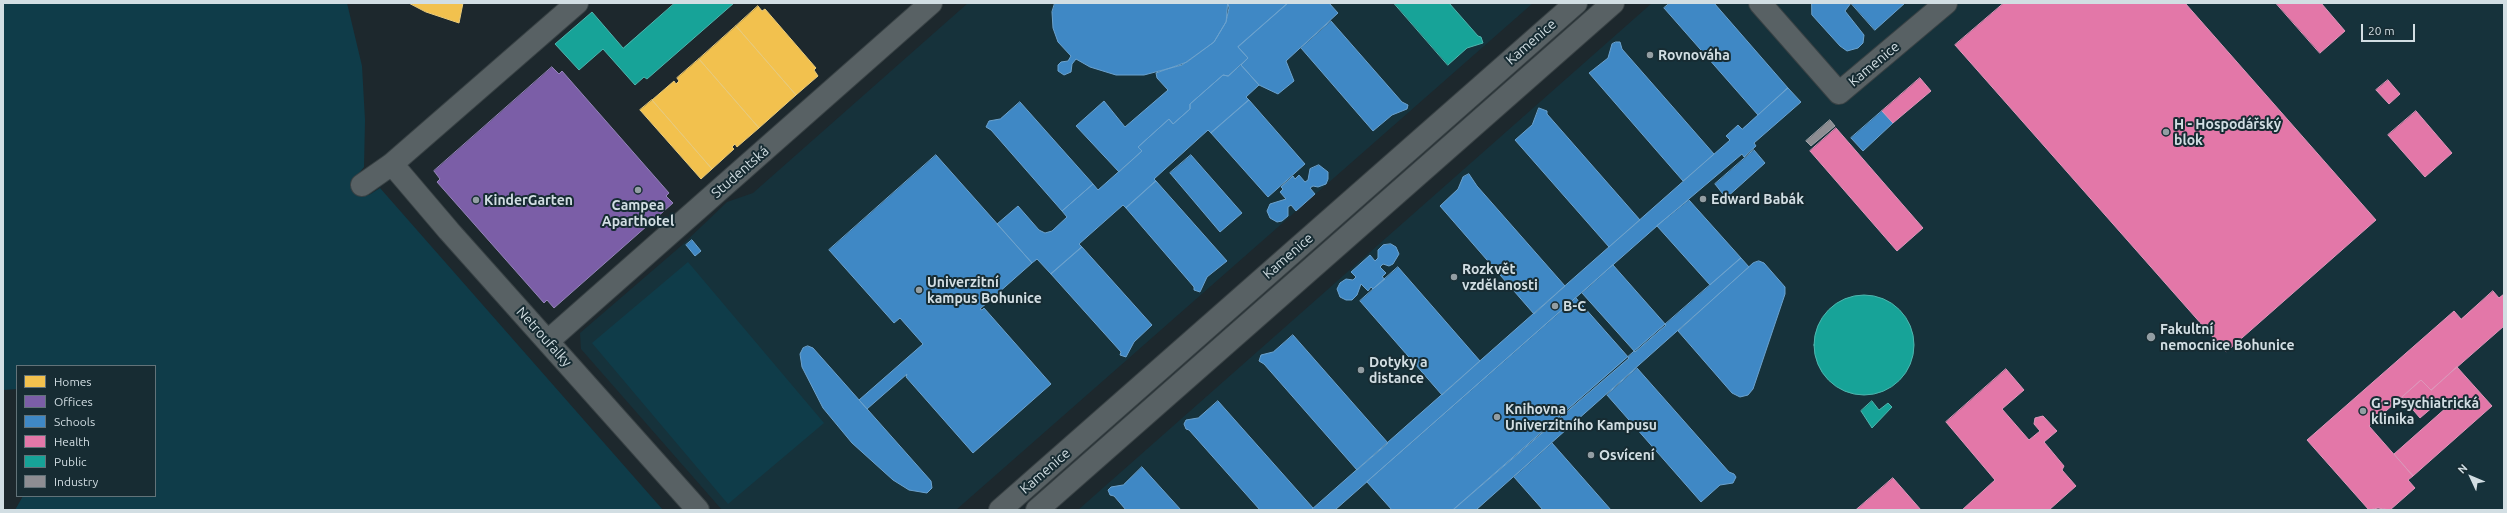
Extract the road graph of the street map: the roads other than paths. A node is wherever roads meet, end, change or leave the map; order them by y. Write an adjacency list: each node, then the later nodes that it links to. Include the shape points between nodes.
1 (577, 3): 7 (street)
2 (931, 3): 9 (street, Studentská)
3 (1576, 3): 11 (street, Kamenice)
4 (1612, 3): 12 (street, Kamenice)
5 (1760, 3): 6 (street, Kamenice, via 1840,93)
6 (1946, 3)
7 (392, 164): 8 (street); 9 (street, Netroufalky)
8 (362, 185)
9 (548, 341): 10 (street, Netroufalky)
10 (698, 510)
11 (1000, 510)
12 (1037, 510)

